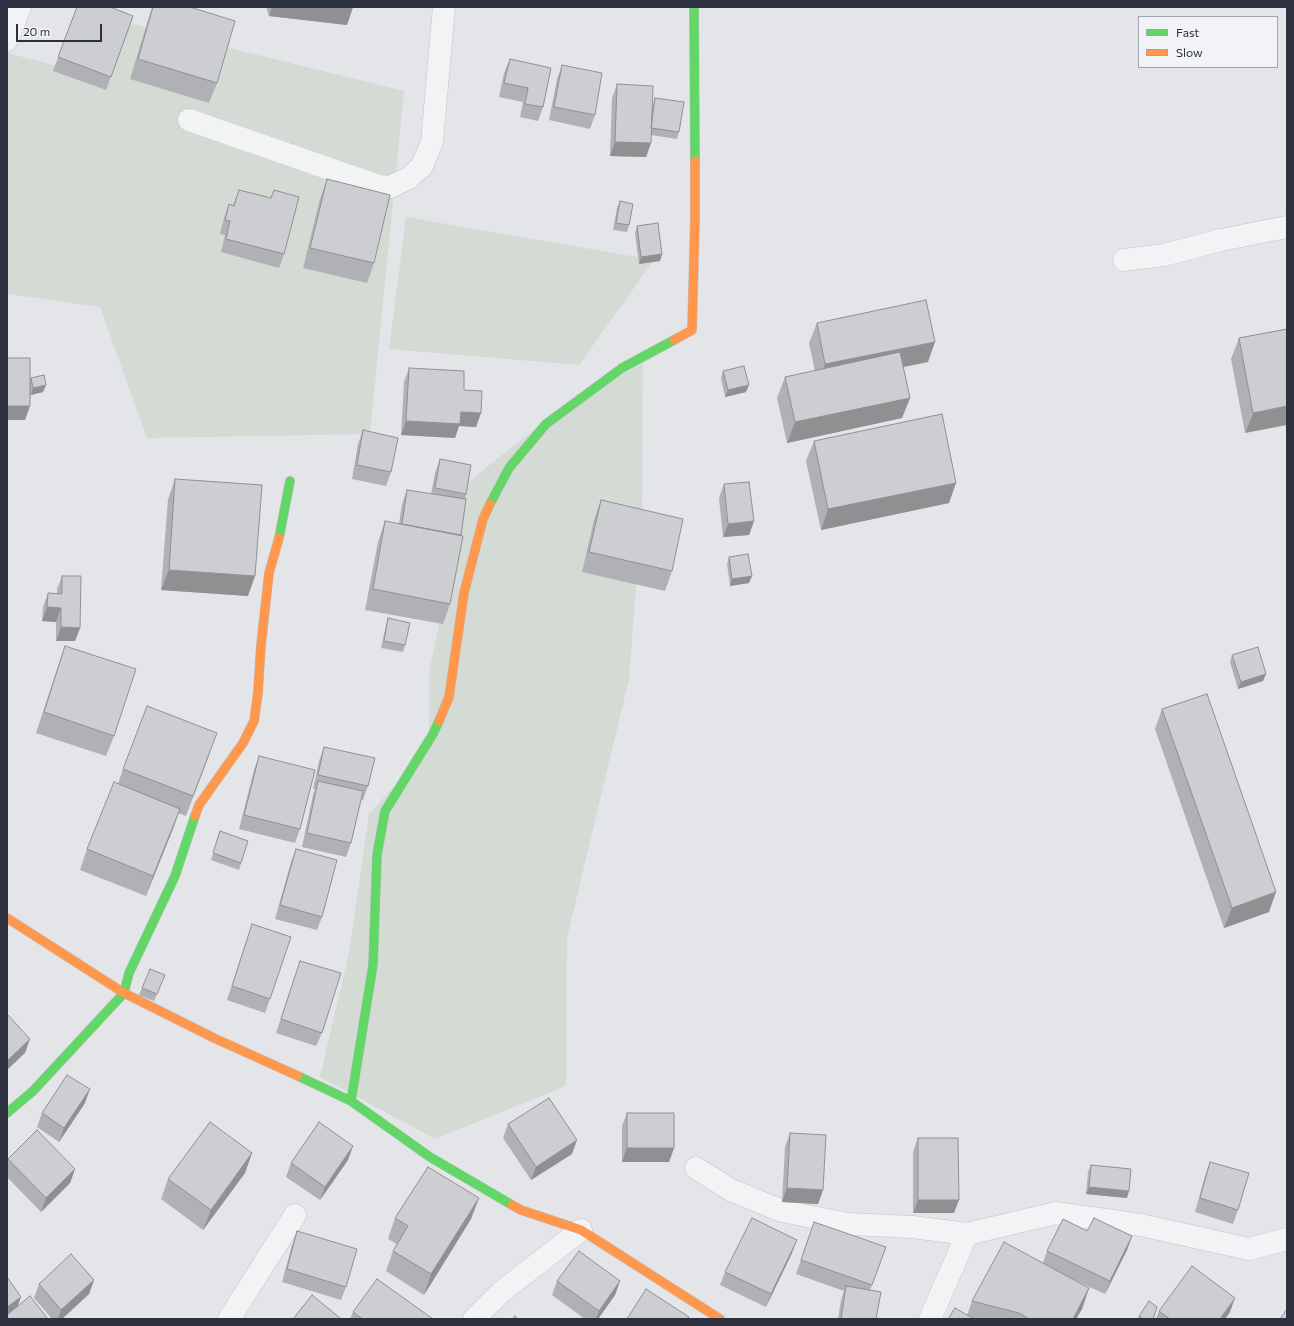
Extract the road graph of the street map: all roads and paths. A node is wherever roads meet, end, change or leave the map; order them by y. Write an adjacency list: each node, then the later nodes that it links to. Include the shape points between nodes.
1 (20, 7): 4 (street)
2 (444, 7): 5 (street, via 432,142 422,166 409,178 390,187 379,186)
3 (694, 7): 11 (street, via 695,220 692,330 622,368 546,424 509,468 483,519 464,593 449,697 433,734 385,811 377,855 373,965)
4 (7, 40)
5 (189, 120)
6 (1287, 227): 7 (street, via 1164,255)
7 (1124, 260)
8 (290, 481): 10 (street, via 269,574 254,721 244,743 199,805 175,876 129,974)
9 (7, 918): 10 (street)
10 (124, 993): 11 (street); 12 (street, via 33,1091)
11 (350, 1101): 15 (street, via 430,1157 521,1210)
12 (7, 1113)
13 (696, 1168): 16 (street, via 731,1190 782,1211 848,1224 913,1227)
14 (295, 1215): 18 (street)
15 (581, 1230): 19 (street, via 501,1292); 20 (street)
16 (967, 1234): 17 (street, via 1056,1213 1141,1225 1249,1249); 21 (street)
17 (1287, 1238)
18 (229, 1319)
19 (474, 1319)
20 (720, 1319)
21 (930, 1319)

